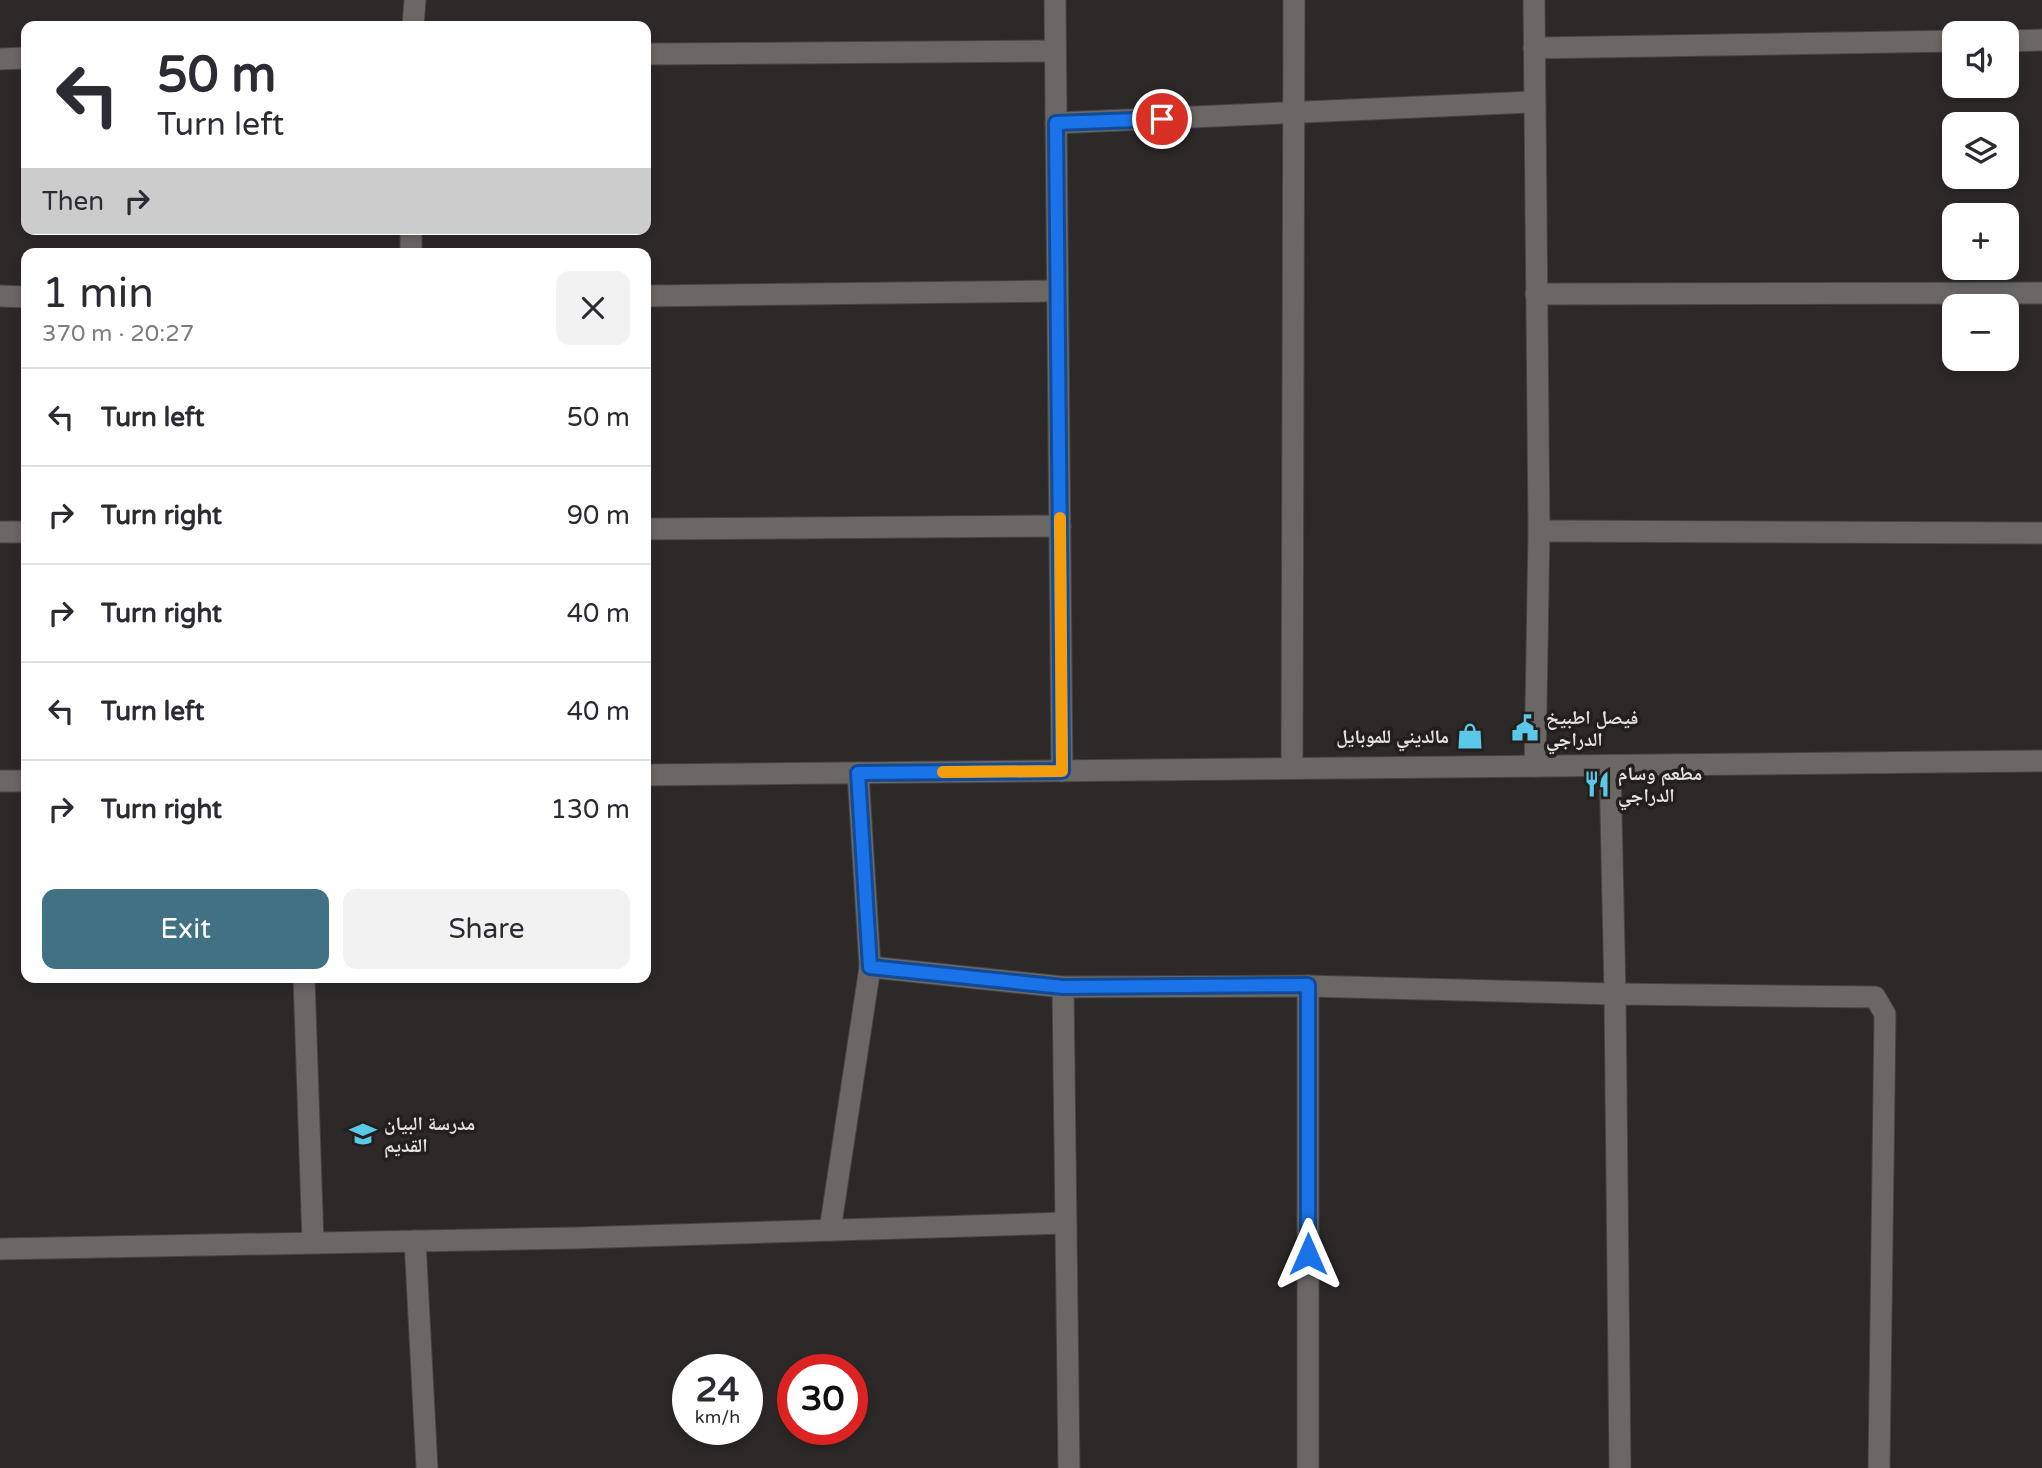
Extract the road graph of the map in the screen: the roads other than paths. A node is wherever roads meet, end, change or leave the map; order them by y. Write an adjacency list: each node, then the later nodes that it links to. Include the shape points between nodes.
1 (415, 0): 5 (street)
2 (1055, 0): 10 (street)
3 (1294, 0): 15 (street)
4 (1534, 0): 9 (street)
5 (413, 21)
6 (2042, 40): 8 (street)
7 (1942, 41): 9 (street)
8 (2019, 41)
9 (1534, 48): 14 (street)
10 (1055, 51): 11 (street); 16 (street)
11 (651, 54)
12 (21, 58): 13 (street)
13 (0, 59)
14 (1534, 102): 15 (street); 19 (street)
15 (1294, 113): 16 (street); 32 (street)
16 (1056, 123): 17 (street)
17 (1058, 291): 21 (street); 23 (street)
18 (2042, 293): 19 (street)
19 (1536, 294): 25 (street)
20 (0, 296): 22 (street)
21 (651, 296)
22 (21, 297)
23 (1060, 526): 24 (street); 33 (street)
24 (651, 529)
25 (1539, 531): 28 (street); 30 (street)
26 (0, 532): 27 (street)
27 (21, 532)
28 (2042, 533)
29 (2042, 761): 31 (street)
30 (1535, 766): 31 (street); 32 (street)
31 (1610, 766): 42 (street)
32 (1292, 768): 33 (street)
33 (1062, 771): 34 (street)
34 (858, 773): 35 (street); 38 (street)
35 (651, 775)
36 (0, 781): 37 (street)
37 (21, 781)
38 (870, 967): 41 (street); 44 (street)
39 (304, 983): 46 (street)
40 (1308, 985): 41 (street); 42 (street); 50 (street)
41 (1063, 987): 43 (street)
42 (1615, 994): 51 (street); 52 (street, via 1875,997 1885,1014)
43 (1065, 1223): 44 (street); 49 (street)
44 (830, 1230): 45 (street)
45 (415, 1241): 46 (street); 48 (street)
46 (313, 1242): 47 (street)
47 (0, 1249)
48 (427, 1468)
49 (1069, 1468)
50 (1308, 1468)
51 (1620, 1468)
52 (1879, 1468)

